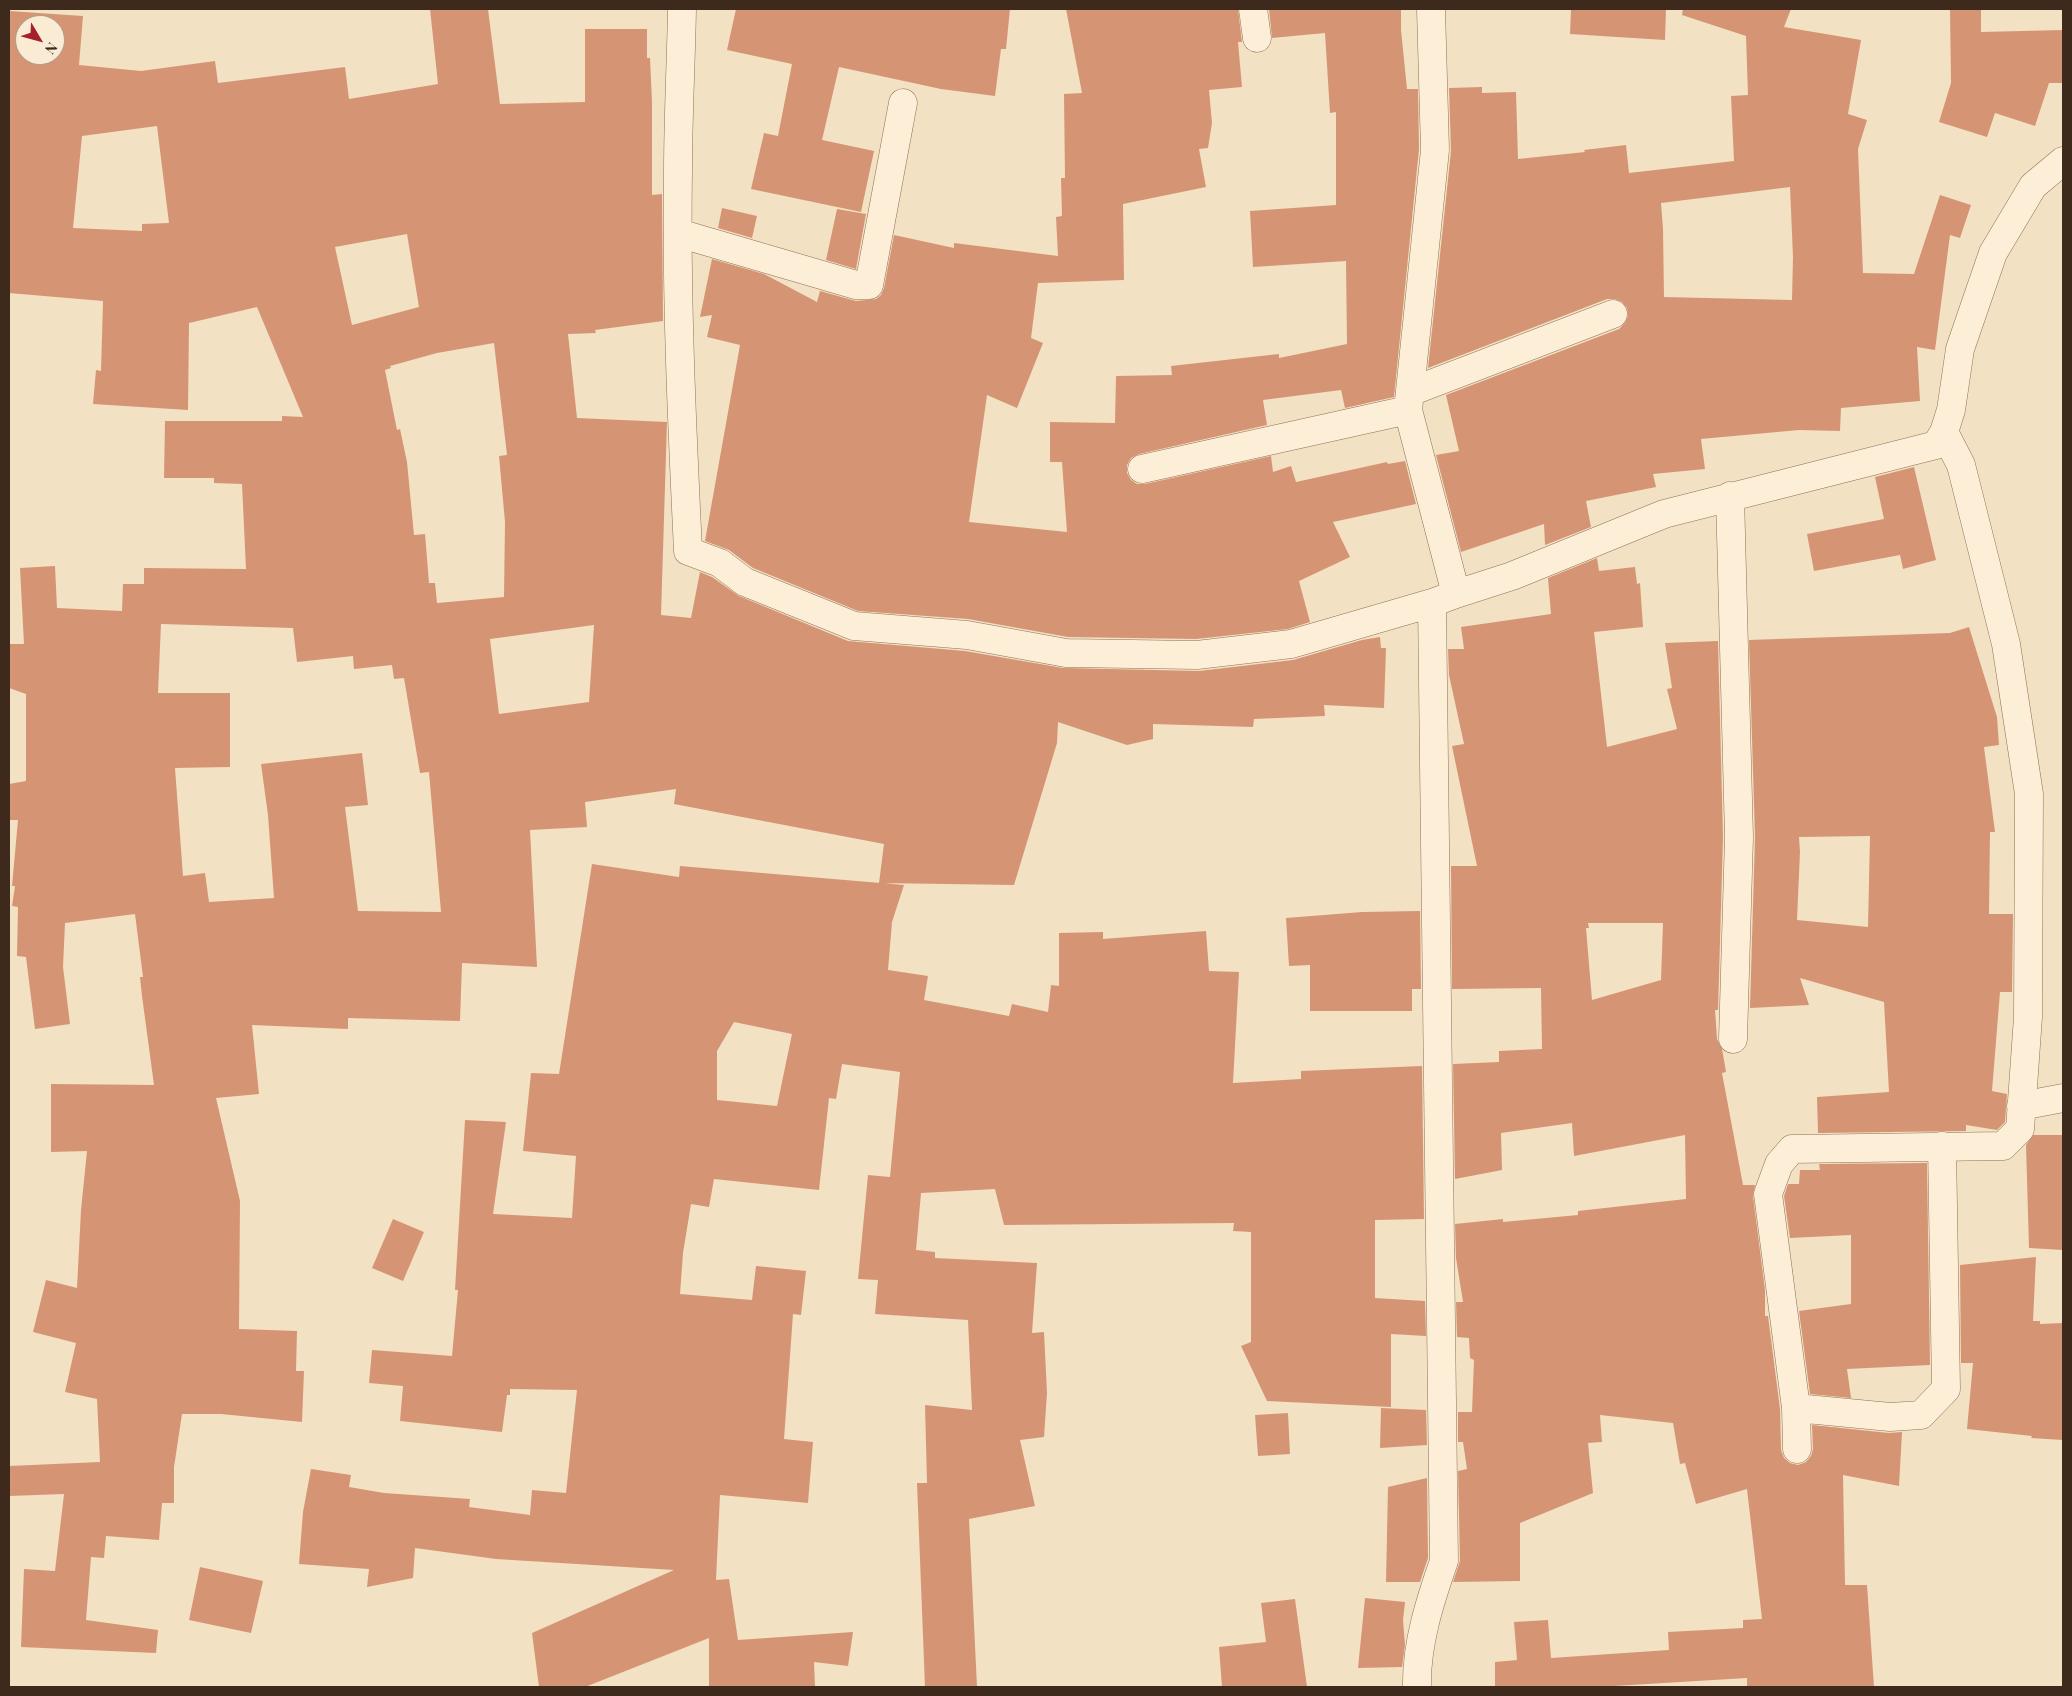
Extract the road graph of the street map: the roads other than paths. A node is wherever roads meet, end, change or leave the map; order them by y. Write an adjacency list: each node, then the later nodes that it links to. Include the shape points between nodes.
1 (682, 9): 7 (street)
2 (1253, 9): 4 (street)
3 (1431, 9): 9 (street, via 1435,150)
4 (1257, 38)
5 (903, 103): 7 (street, via 869,285 856,285)
6 (2063, 161): 10 (street, via 2033,186 1993,253 1960,350 1951,410)
7 (678, 233): 13 (street, via 680,384 688,551 720,563 745,582 854,626 967,635 1066,653 1198,655 1290,644)
8 (1613, 314): 9 (street)
9 (1409, 401): 11 (street); 13 (street)
10 (1944, 432): 12 (street, via 1936,445); 16 (street, via 1961,465 2006,644 2029,794 2028,1017)
11 (1142, 469)
12 (1730, 496): 13 (street, via 1664,514 1512,576); 14 (street, via 1739,837)
13 (1444, 599): 20 (street, via 1444,1561 1430,1600 1418,1662)
14 (1733, 1039)
15 (2063, 1098): 16 (street)
16 (2022, 1106): 17 (street, via 2020,1129 2003,1146)
17 (1942, 1146): 18 (street, via 1946,1389 1921,1415 1890,1417); 18 (street, via 1792,1149 1779,1164 1768,1194)
18 (1796, 1408): 19 (street)
19 (1797, 1449)
20 (1417, 1687)

